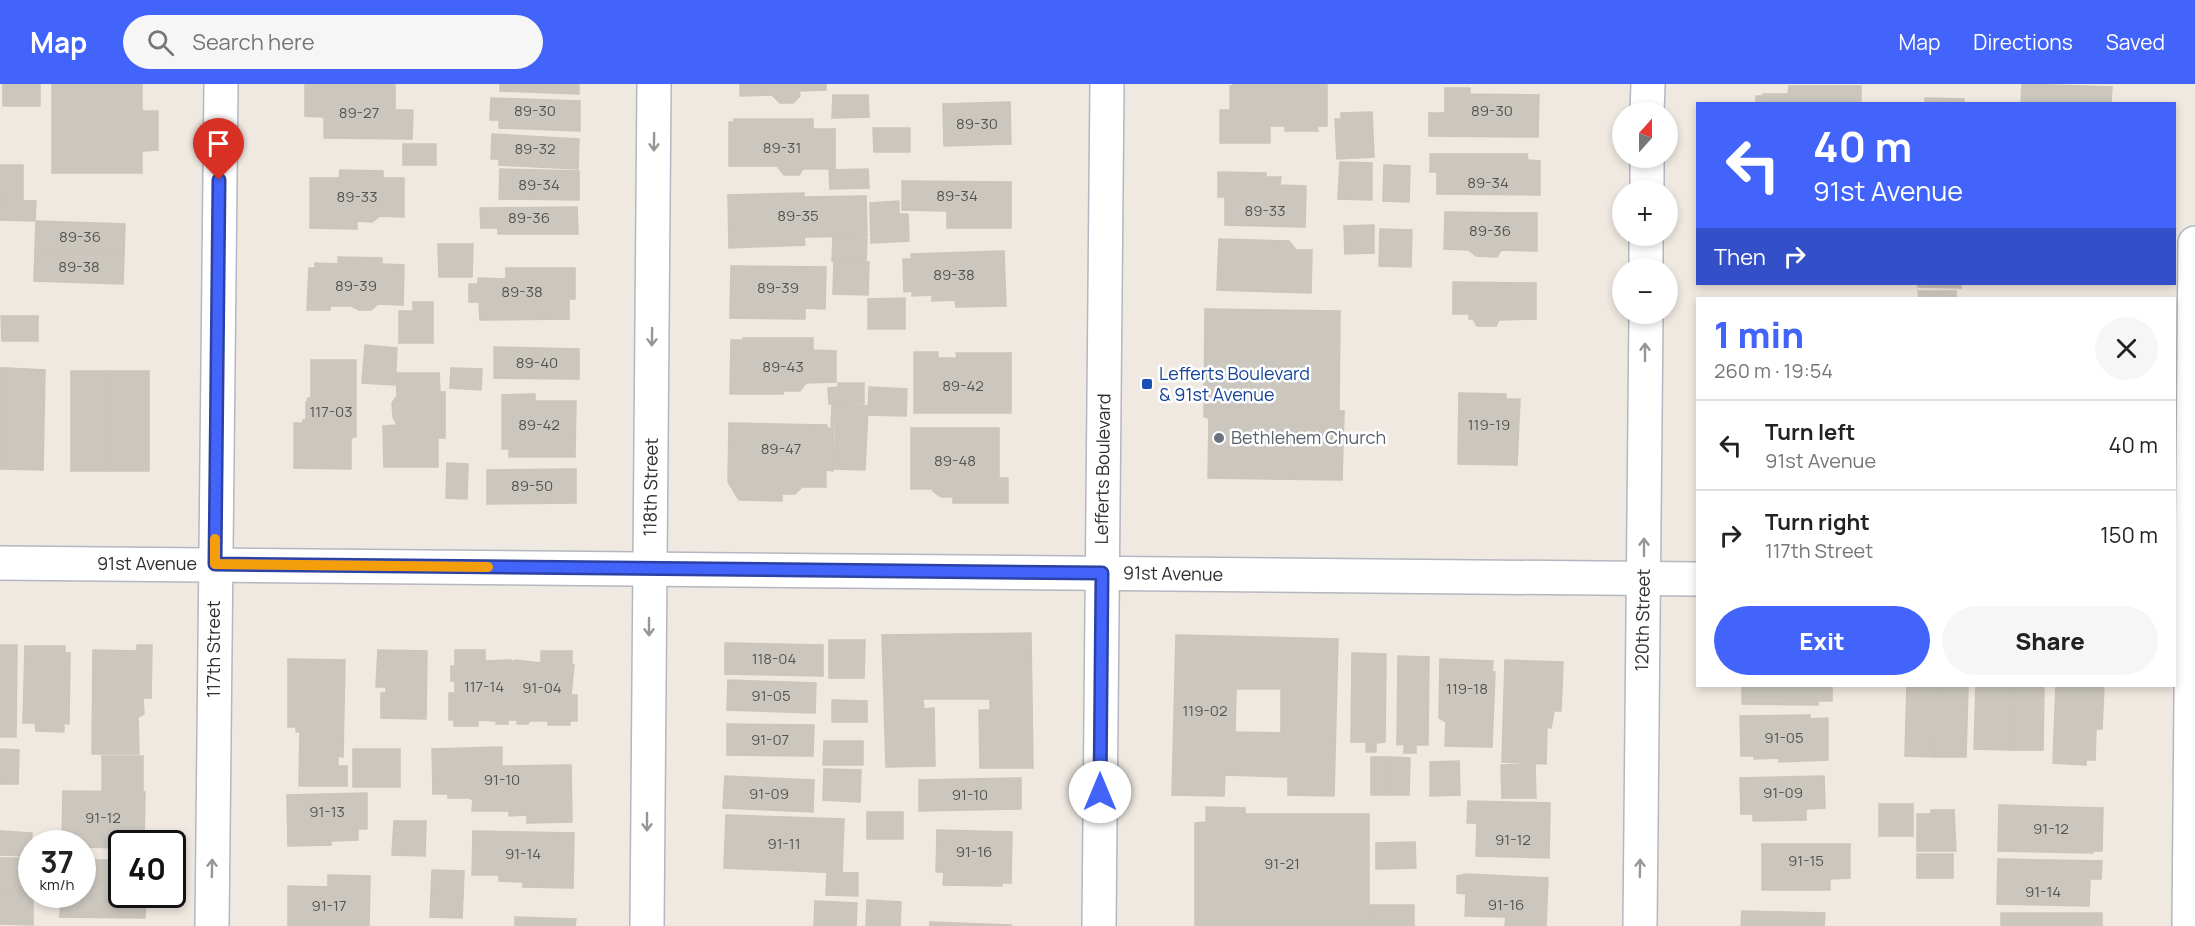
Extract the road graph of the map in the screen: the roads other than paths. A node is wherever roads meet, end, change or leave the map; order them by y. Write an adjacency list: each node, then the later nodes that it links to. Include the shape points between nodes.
1 (221, 84): 9 (street, 117th Street)
2 (654, 84): 10 (street, 118th Street, one-way to 10)
3 (1107, 84): 11 (street, Lefferts Boulevard)
4 (1648, 84): 5 (street)
5 (1647, 102)
6 (2195, 243): 14 (street)
7 (1646, 324): 12 (street, 120th Street, one-way to 7)
8 (0, 563): 9 (street, 91st Avenue)
9 (215, 564): 10 (street, 91st Avenue); 15 (street, 117th Street, one-way to 9)
10 (650, 568): 11 (street, 91st Avenue); 16 (street, 118th Street, one-way to 16)
11 (1102, 573): 12 (street, 91st Avenue); 17 (street, Lefferts Boulevard)
12 (1644, 579): 13 (street, 91st Avenue); 18 (street, 120th Street, one-way to 12)
13 (1696, 579)
14 (2183, 581): 19 (street)
15 (212, 926)
16 (646, 926)
17 (1099, 926)
18 (1640, 926)
19 (2189, 926)

